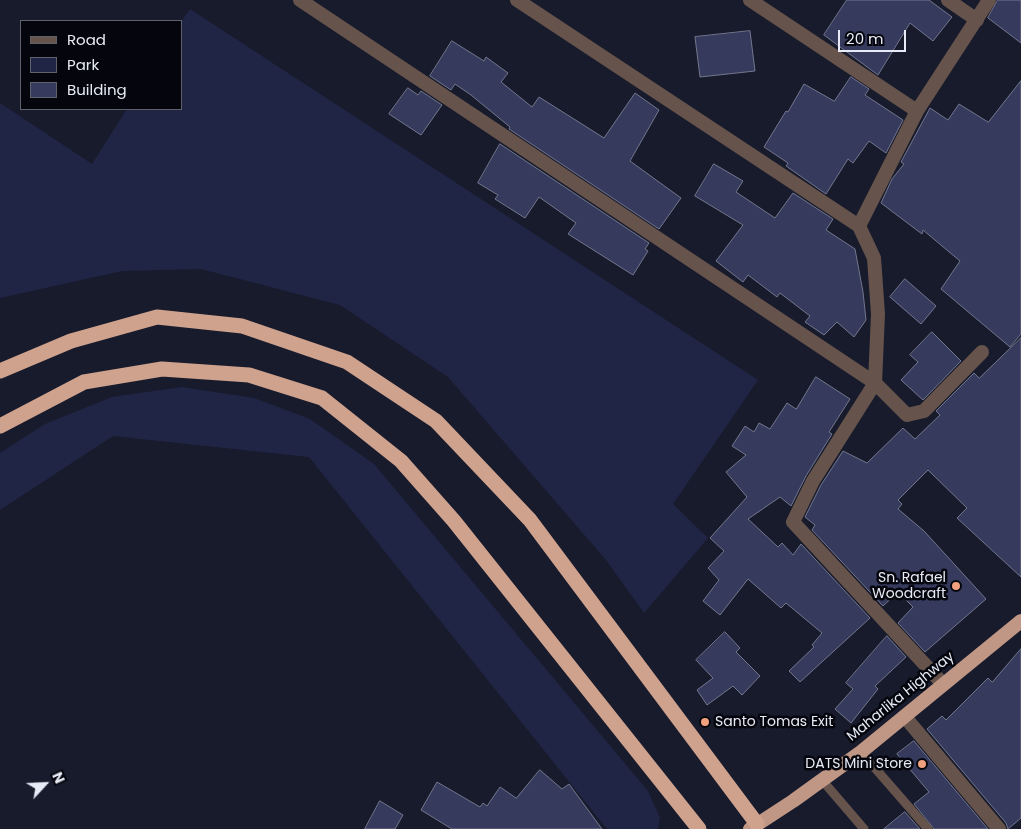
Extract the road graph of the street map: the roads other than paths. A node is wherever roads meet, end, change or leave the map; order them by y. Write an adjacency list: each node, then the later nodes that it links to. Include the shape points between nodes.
1 (300, 0): 11 (street)
2 (517, 0): 8 (street)
3 (750, 0): 7 (street)
4 (948, 0): 6 (street)
5 (989, 0): 6 (street)
6 (977, 20): 7 (street)
7 (917, 111): 8 (street)
8 (859, 226): 11 (street, via 874,258 878,314)
9 (982, 352): 11 (street, via 924,411 907,415)
10 (0, 371): 18 (highway, via 72,341 157,317 242,326 347,362 436,421 530,520)
11 (875, 383): 14 (street, via 813,482 793,522)
12 (0, 426): 19 (highway, via 84,382 162,369 249,374 322,398 401,461 509,588)
13 (1021, 621): 14 (highway, Maharlika Highway)
14 (943, 684): 15 (highway, Maharlika Highway)
15 (905, 717): 16 (highway, Maharlika Highway); 22 (street)
16 (861, 752): 17 (highway, Maharlika Highway); 21 (lane)
17 (822, 780): 18 (highway, Maharlika Highway); 20 (lane)
18 (756, 827)
19 (699, 829)
20 (864, 829)
21 (928, 829)
22 (999, 829)

